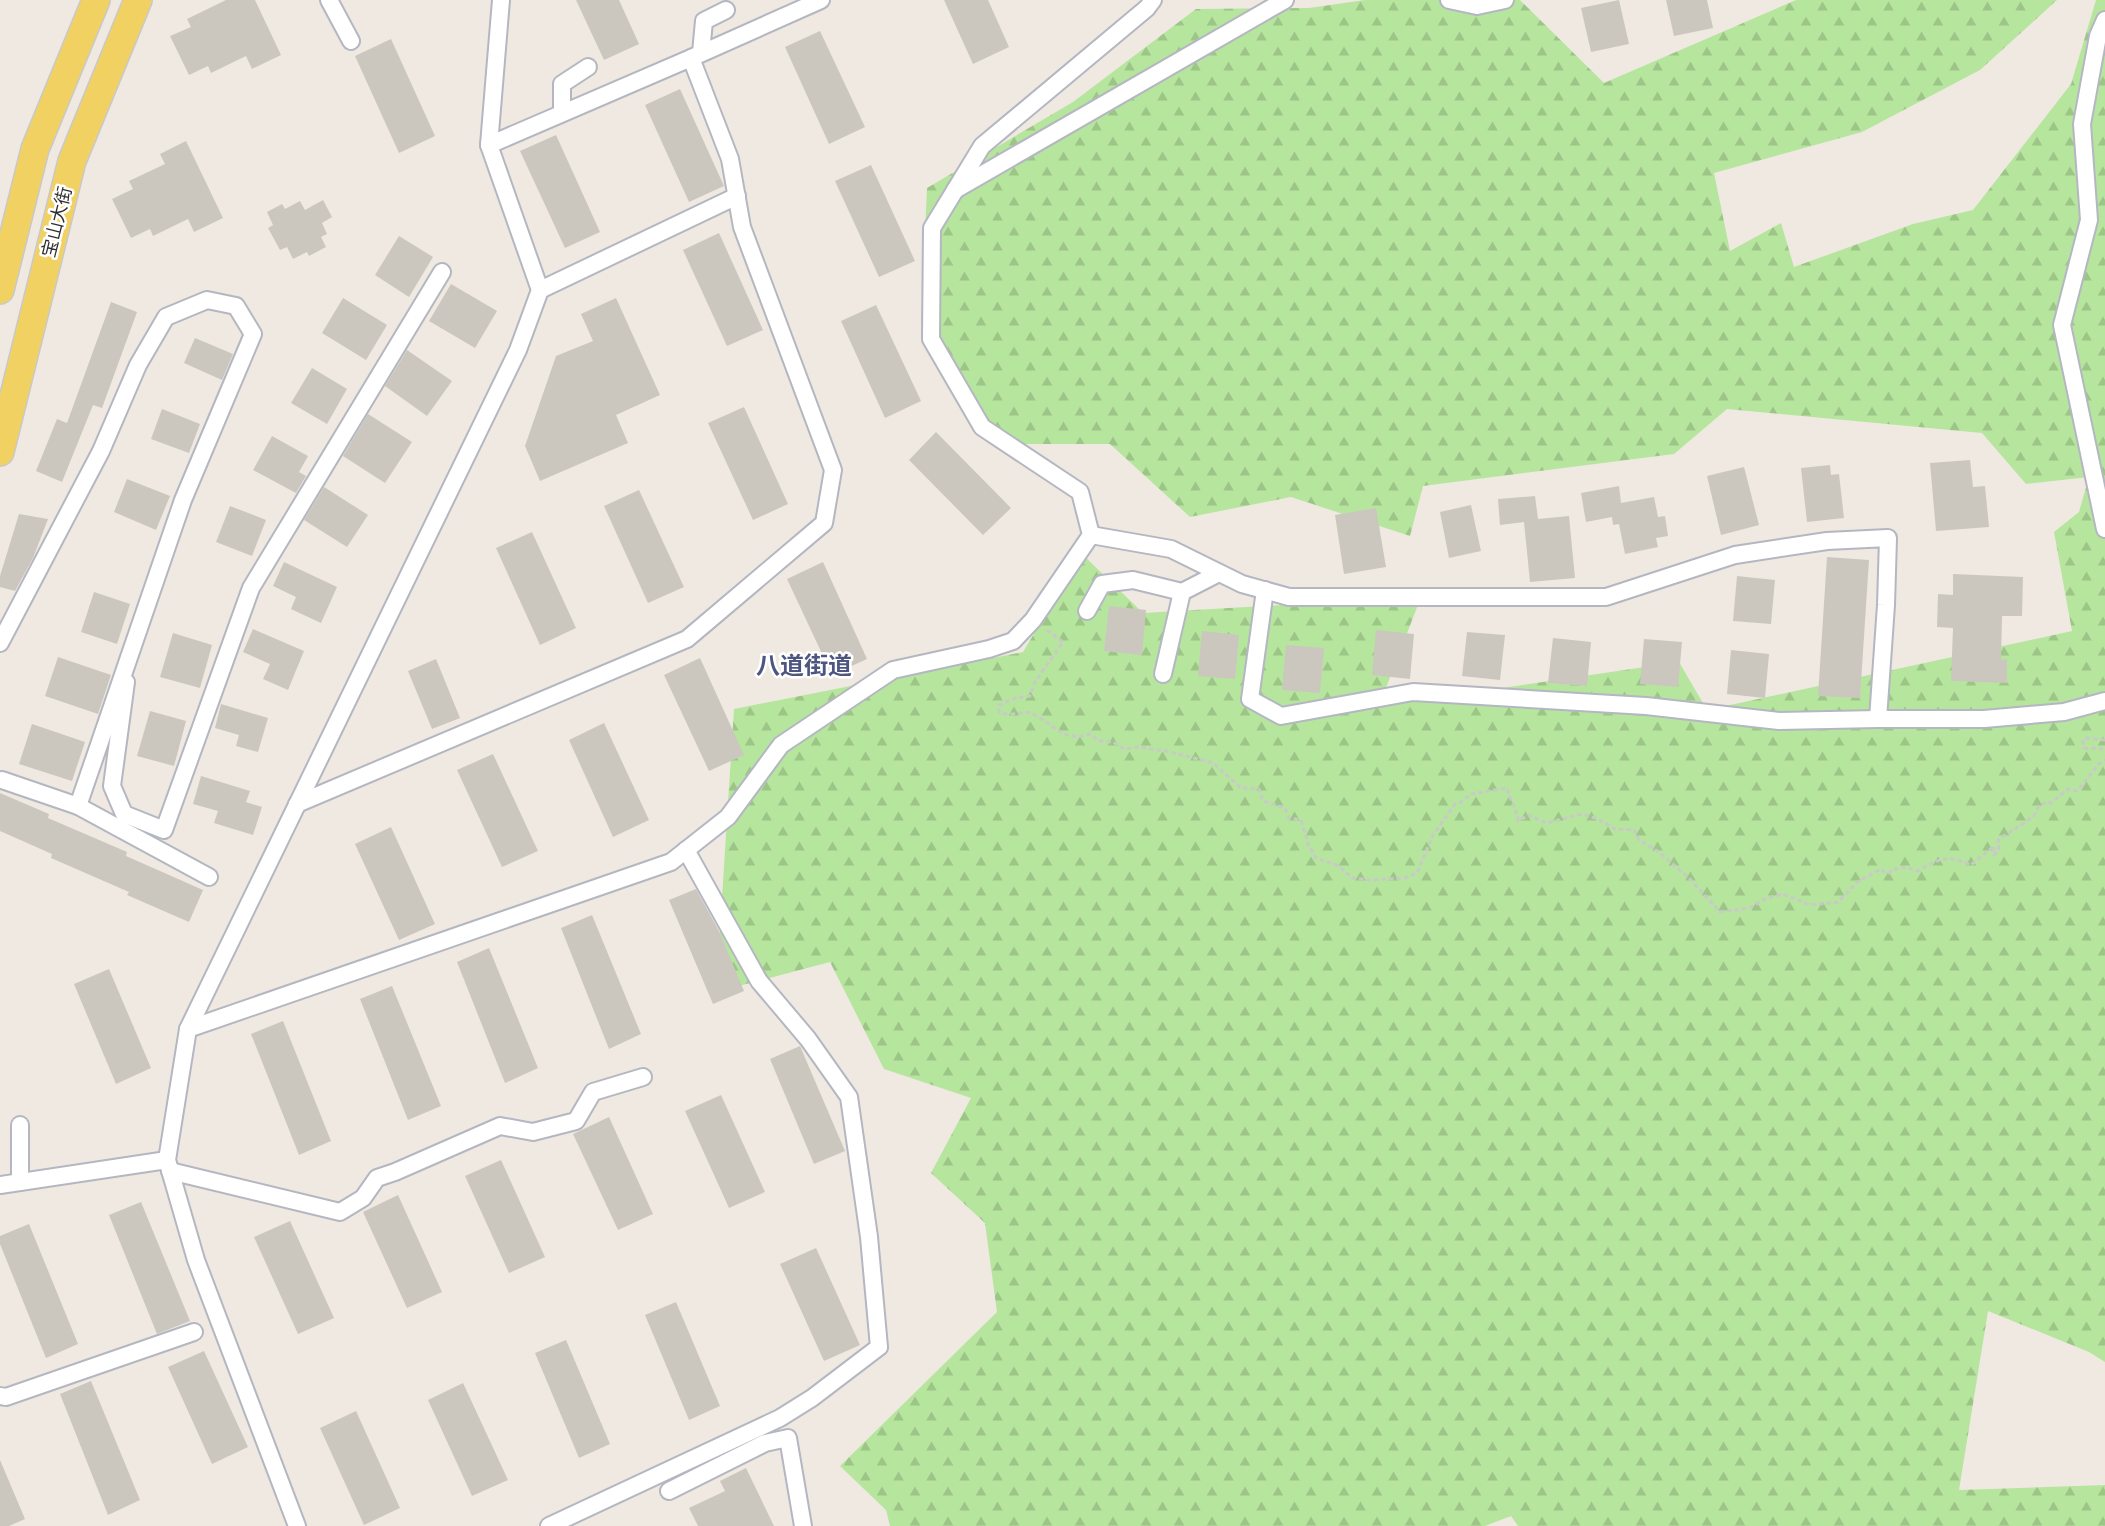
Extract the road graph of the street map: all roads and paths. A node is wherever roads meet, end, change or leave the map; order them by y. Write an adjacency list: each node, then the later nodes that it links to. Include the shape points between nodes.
1 (96, 0): 21 (main road, via 35,149)
2 (138, 0): 22 (main road, 宝山大街, via 72,161)
3 (329, 0): 12 (street)
4 (501, 0): 16 (street)
5 (821, 0): 13 (street)
6 (1153, 0): 17 (street, via 981,146)
7 (1285, 0): 17 (street)
8 (1449, 0): 9 (street, via 1477,6)
9 (1504, 0)
10 (726, 10): 13 (street, via 704,21)
11 (2105, 20): 23 (street, via 2098,36 2082,124 2089,220 2062,325)
12 (351, 42)
13 (696, 56): 15 (street); 18 (street, via 730,159)
14 (588, 67): 15 (street, via 562,84)
15 (562, 113): 16 (street)
16 (489, 145): 20 (street)
17 (954, 190): 24 (street, via 932,228 931,339 982,426 1080,492)
18 (737, 196): 20 (street); 39 (street, via 742,227 833,470 824,523 687,639)
19 (442, 272): 31 (street, via 251,588 164,830 124,814 112,786)
20 (540, 290): 39 (street, via 518,350)
21 (0, 291)
22 (0, 453)
23 (2105, 529)
24 (1091, 535): 25 (street, via 1171,549); 29 (street)
25 (1219, 573): 26 (street); 27 (street)
26 (1264, 590): 34 (street, via 1250,699 1281,716 1413,692 1646,706 1779,721); 34 (street, via 1289,597 1606,597 1735,555 1827,541 1888,538)
27 (1182, 592): 28 (street, via 1133,579 1102,584); 32 (street)
28 (1087, 611)
29 (1033, 620): 37 (path, via 1064,642 1035,682 1030,696 999,705 999,712 1032,713 1063,735 1080,738 1090,734 1124,749 1139,747 1213,763 1241,788 1259,789 1263,801 1285,808 1289,818 1301,820 1316,858 1339,867 1352,878 1405,878 1417,873 1433,836 1455,804 1472,794 1507,788 1517,808 1518,821 1529,815 1546,823 1582,814 1616,829 1634,830 1639,840 1690,879 1720,912 1749,908 1783,894 1810,905 1838,902 1857,882 1881,869 1887,874 1897,867 1918,871 1940,858 1955,858 1971,865 1994,846 1994,855 1998,840 2034,816 2039,806 2051,803 2068,789 2077,791); 41 (street, via 1013,641 893,670 782,745 728,817)
30 (0, 643): 31 (street, via 101,451 138,365 166,316 207,300 236,306 253,334 183,500)
31 (131, 645): 40 (street)
32 (1163, 674)
33 (2105, 700): 34 (street, via 2064,712 1984,719)
34 (1878, 719)
35 (2105, 740): 36 (path, via 2083,741 2084,748)
36 (2105, 749)
37 (2105, 759)
38 (2, 780): 40 (street)
39 (297, 804): 43 (street)
40 (78, 806): 42 (street)
41 (686, 850): 43 (street, via 671,862); 53 (street, via 759,981 808,1039 849,1097 869,1238 879,1347 780,1418)
42 (209, 877)
43 (188, 1029): 46 (street)
44 (643, 1077): 46 (street, via 593,1092 576,1121 533,1132 500,1126 377,1178 363,1198 340,1212)
45 (20, 1125): 47 (street)
46 (169, 1166): 47 (street); 52 (street, via 196,1260)
47 (20, 1182): 48 (street)
48 (0, 1185)
49 (194, 1332): 50 (street)
50 (0, 1396)
51 (669, 1491): 54 (street, via 765,1443 788,1438)
52 (297, 1526)
53 (549, 1526)
54 (803, 1526)

